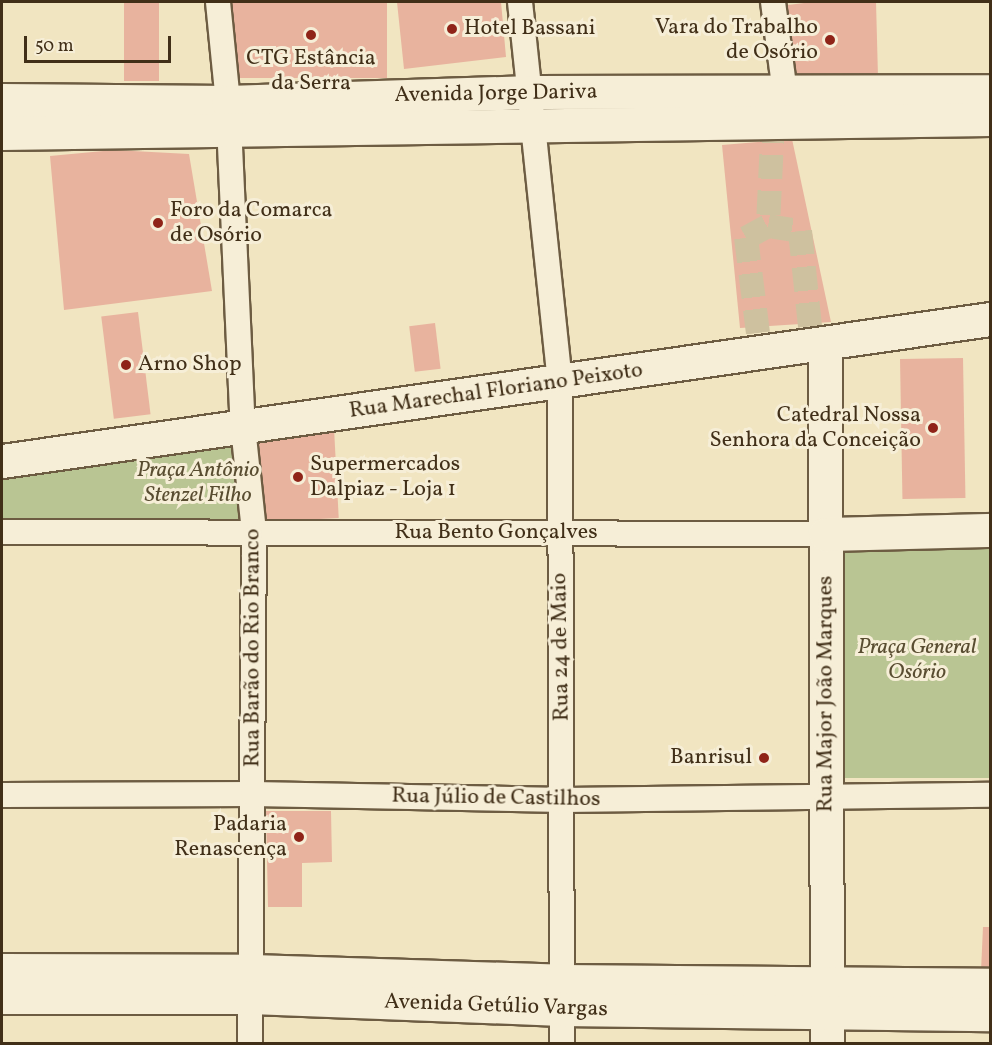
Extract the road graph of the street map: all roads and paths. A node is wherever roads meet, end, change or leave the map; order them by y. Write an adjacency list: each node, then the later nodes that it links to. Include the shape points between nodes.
1 (218, 2): 9 (street, Rua Barão do Rio Branco)
2 (520, 2): 5 (street, Rua 24 de Maio)
3 (773, 2): 7 (street)
4 (990, 91): 7 (main road, Avenida Jorge Dariva)
5 (531, 92): 7 (main road, Avenida Jorge Dariva); 8 (main road, Avenida Jorge Dariva); 11 (street, Rua 24 de Maio)
6 (2, 100): 9 (main road, Avenida Jorge Dariva)
7 (787, 104): 10 (main road, Avenida Jorge Dariva); 11 (main road, Avenida Jorge Dariva)
8 (380, 112): 9 (main road, Avenida Jorge Dariva); 11 (main road, Avenida Jorge Dariva)
9 (228, 116): 12 (main road, Avenida Jorge Dariva); 16 (street, Rua Barão do Rio Branco)
10 (990, 118)
11 (533, 124): 15 (street, Rua 24 de Maio)
12 (2, 133)
13 (990, 319): 14 (main road, Rua Marechal Floriano Peixoto)
14 (825, 344): 15 (main road, Rua Marechal Floriano Peixoto); 22 (main road, Rua Major João Marques)
15 (561, 381): 16 (main road, Rua Marechal Floriano Peixoto); 21 (street, Rua 24 de Maio)
16 (243, 427): 17 (main road, Rua Marechal Floriano Peixoto); 20 (street, Rua Barão do Rio Branco)
17 (2, 461)
18 (990, 530): 22 (main road, Rua Bento Gonçalves)
19 (2, 532): 20 (street, Rua Bento Gonçalves)
20 (254, 532): 21 (street, Rua Bento Gonçalves); 23 (street, Rua Barão do Rio Branco)
21 (559, 533): 22 (street, Rua Bento Gonçalves); 27 (street, Rua 24 de Maio)
22 (825, 534): 26 (main road, Rua Major João Marques)
23 (253, 794): 24 (street, Rua Júlio de Castilhos); 27 (street, Rua Júlio de Castilhos); 30 (street, Rua Barão do Rio Branco)
24 (2, 795)
25 (990, 795): 26 (street, Rua Júlio de Castilhos)
26 (827, 796): 27 (street, Rua Júlio de Castilhos); 34 (main road, Rua Major João Marques)
27 (564, 800): 31 (street, Rua 24 de Maio)
28 (2, 970): 29 (main road, Avenida Getúlio Vargas)
29 (158, 984): 30 (main road, Avenida Getúlio Vargas); 32 (main road, Avenida Getúlio Vargas)
30 (251, 984): 31 (main road, Avenida Getúlio Vargas); 35 (street, Rua Barão do Rio Branco)
31 (562, 995): 34 (main road, Avenida Getúlio Vargas, via 635,996); 36 (street, Rua 24 de Maio)
32 (2, 997)
33 (980, 999): 34 (main road, Avenida Getúlio Vargas)
34 (827, 1013)
35 (250, 1044)
36 (562, 1044)

